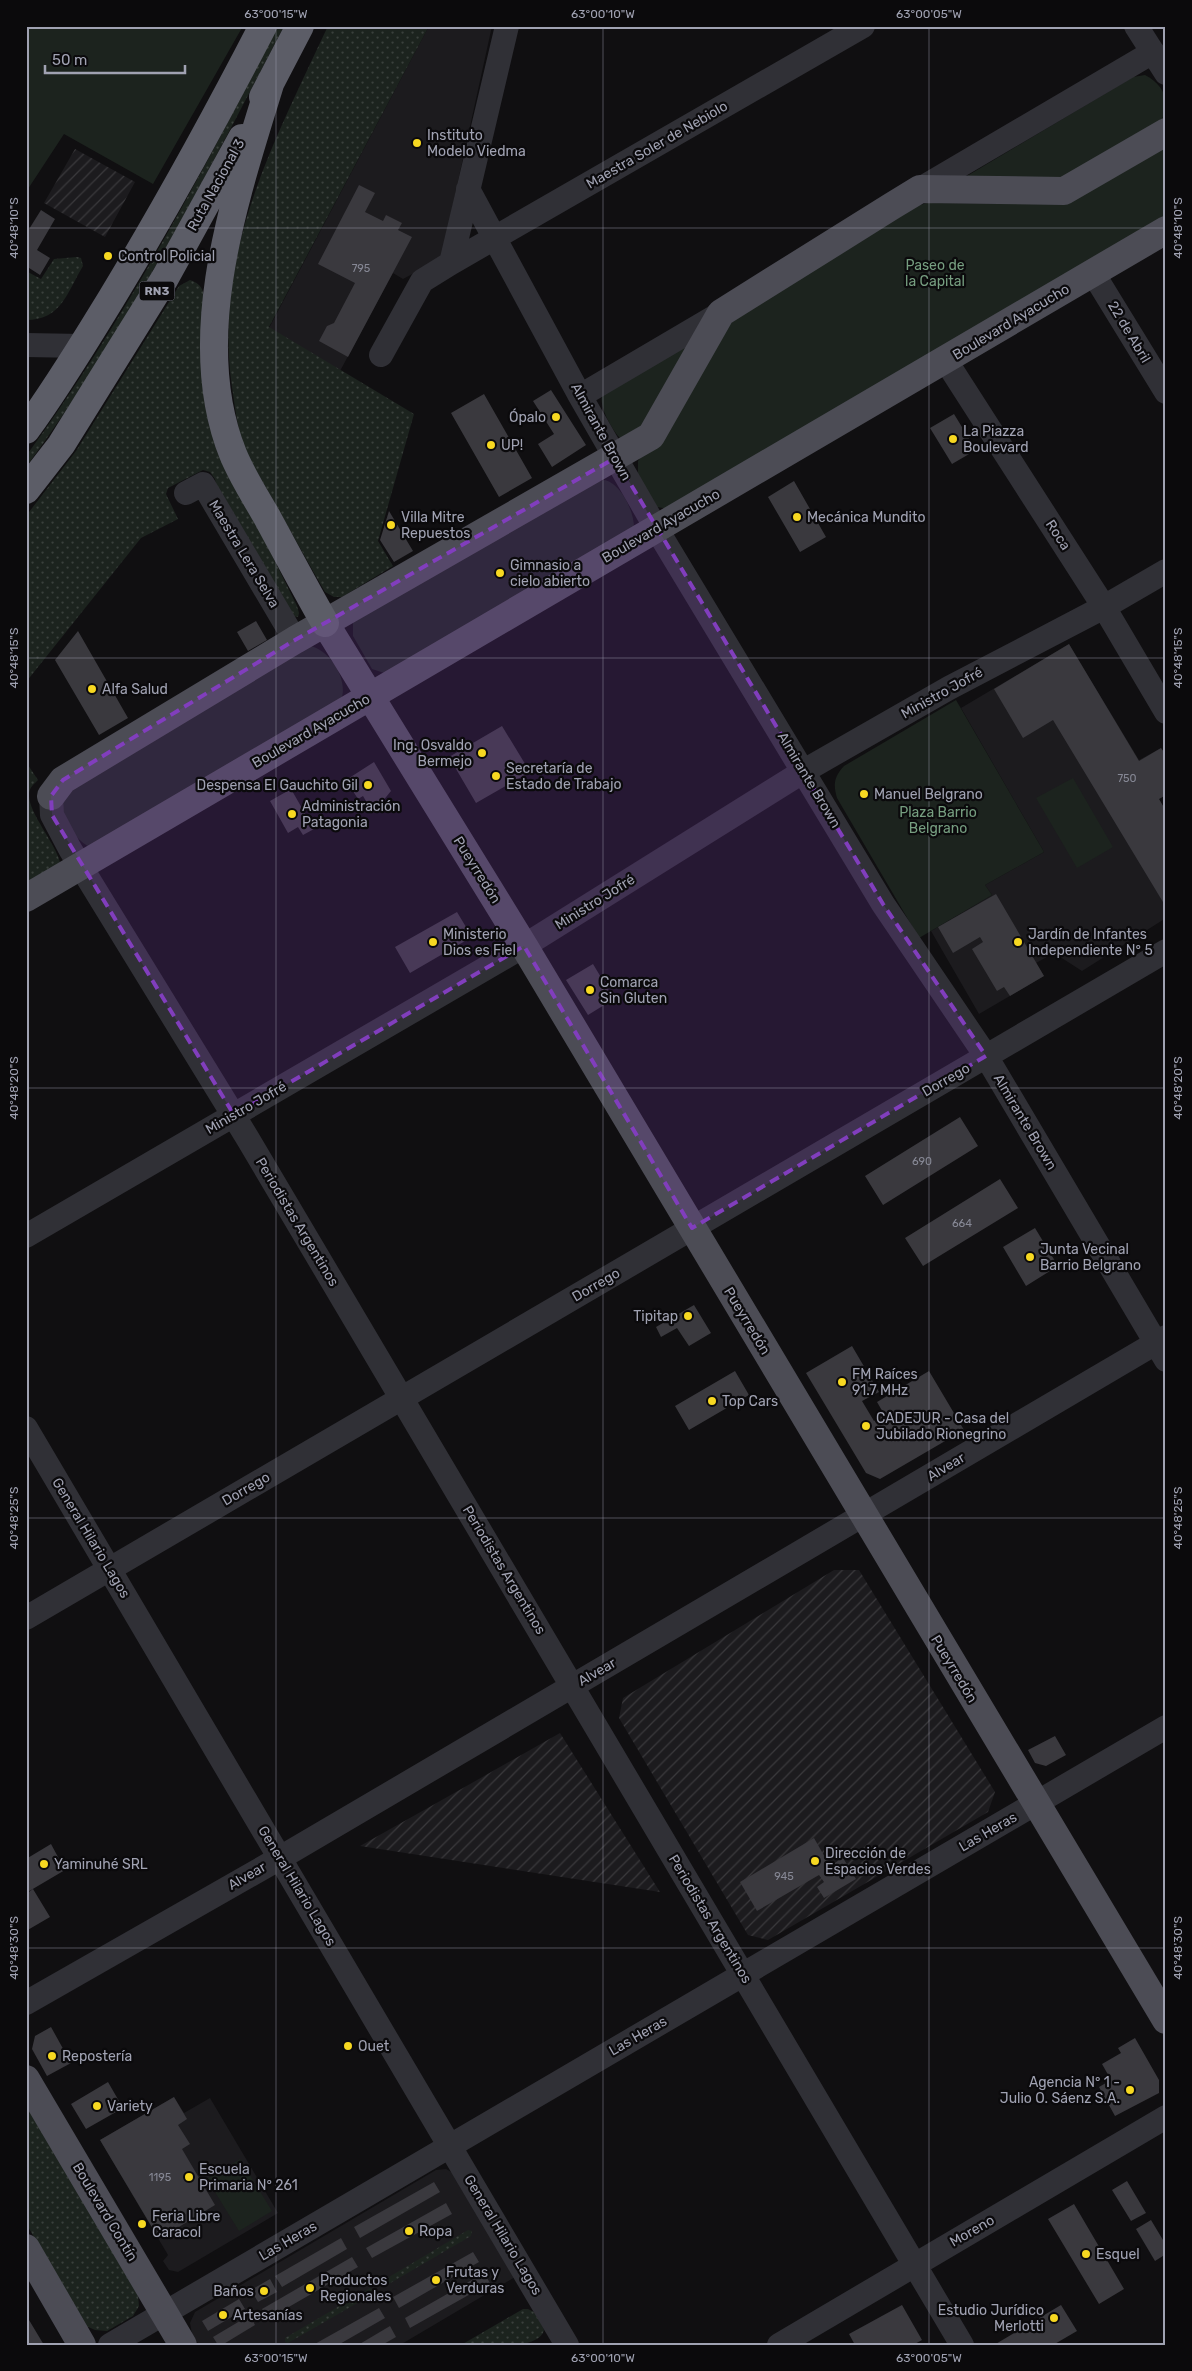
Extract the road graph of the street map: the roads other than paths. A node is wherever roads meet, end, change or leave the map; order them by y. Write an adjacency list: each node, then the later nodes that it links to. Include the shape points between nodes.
1 (263, 26): 18 (highway, RN3, via 206,137)
2 (300, 26): 8 (highway, Ruta Nacional 3 / RN3)
3 (863, 26): 13 (street, Maestra Soler de Nebiolo)
4 (1136, 26): 6 (street)
5 (508, 27): 10 (street)
6 (1153, 52): 7 (street); 11 (street)
7 (1166, 73)
8 (271, 81): 25 (highway, Ruta Nacional 3 / RN3, via 165,278 61,444); 30 (highway, via 246,163 216,290 216,370 222,417 233,454)
9 (1166, 132): 11 (main road, via 1064,191)
10 (468, 189): 13 (street, Almirante Brown); 14 (street)
11 (920, 189): 16 (main road)
12 (1166, 230): 15 (main road, Boulevard Ayacucho)
13 (495, 239): 14 (street, Maestra Soler de Nebiolo); 22 (street, Almirante Brown)
14 (451, 263): 19 (street, Maestra Soler de Nebiolo, via 422,281)
15 (1093, 273): 20 (main road, Boulevard Ayacucho); 21 (street, 22 de Abril)
16 (720, 313): 22 (street); 24 (main road, via 651,436)
17 (26, 344): 18 (street)
18 (82, 346): 23 (highway, RN3)
19 (381, 355)
20 (946, 361): 27 (main road, Boulevard Ayacucho); 29 (street, Roca)
21 (1166, 392)
22 (580, 396): 24 (street, Almirante Brown)
23 (26, 430)
24 (615, 458): 27 (street, Almirante Brown); 30 (main road)
25 (26, 490)
26 (186, 494): 31 (street, Maestra Lera Selva, via 204,484)
27 (656, 528): 32 (main road, Boulevard Ayacucho); 34 (street, Almirante Brown)
28 (1166, 571): 29 (street, Ministro Jofré)
29 (1104, 607): 33 (street, Roca); 34 (street, Ministro Jofré, via 949,688)
30 (325, 623): 31 (main road); 32 (main road, Pueyrredón)
31 (295, 640): 35 (main road, via 63,780)
32 (369, 698): 36 (main road, Boulevard Ayacucho); 38 (main road, Pueyrredón)
33 (1166, 712)
34 (804, 772): 38 (street, Ministro Jofré); 40 (street, Almirante Brown, via 883,904)
35 (51, 796): 36 (street, Periodistas Argentinos, via 52,815)
36 (81, 866): 37 (main road, Boulevard Ayacucho); 41 (street, Periodistas Argentinos)
37 (26, 898)
38 (524, 946): 41 (street, Ministro Jofré); 42 (main road, Pueyrredón)
39 (1166, 951): 40 (street, Dorrego)
40 (986, 1056): 42 (street, Dorrego); 44 (street, Almirante Brown)
41 (234, 1115): 43 (street, Ministro Jofré); 45 (street, Periodistas Argentinos)
42 (692, 1228): 45 (street, Dorrego); 47 (main road, Pueyrredón)
43 (26, 1236)
44 (1162, 1347): 47 (street, Alvear)
45 (402, 1398): 48 (street, Dorrego); 50 (street, Periodistas Argentinos)
46 (26, 1428): 48 (street, General Hilario Lagos)
47 (863, 1516): 50 (street, Alvear); 52 (main road, Pueyrredón)
48 (110, 1569): 49 (street, Dorrego); 53 (street, General Hilario Lagos)
49 (26, 1618)
50 (572, 1687): 53 (street, Alvear); 54 (street, Periodistas Argentinos)
51 (1166, 1728): 52 (street, Las Heras)
52 (1036, 1804): 54 (street, Las Heras); 56 (main road, Pueyrredón)
53 (280, 1858): 55 (street, Alvear); 59 (street, General Hilario Lagos)
54 (743, 1975): 59 (street, Las Heras); 61 (street, Periodistas Argentinos)
55 (26, 2003)
56 (1166, 2020)
57 (26, 2080): 62 (main road, Boulevard Contín)
58 (1166, 2118): 61 (street, Moreno)
59 (450, 2146): 62 (street, Las Heras); 66 (street, General Hilario Lagos)
60 (26, 2248): 63 (main road)
61 (915, 2264): 67 (street, Moreno); 68 (street, Periodistas Argentinos)
62 (164, 2313): 64 (street, Las Heras); 65 (main road, Boulevard Contín)
63 (82, 2345)
64 (110, 2345)
65 (183, 2345)
66 (567, 2345)
67 (779, 2345)
68 (962, 2345)

